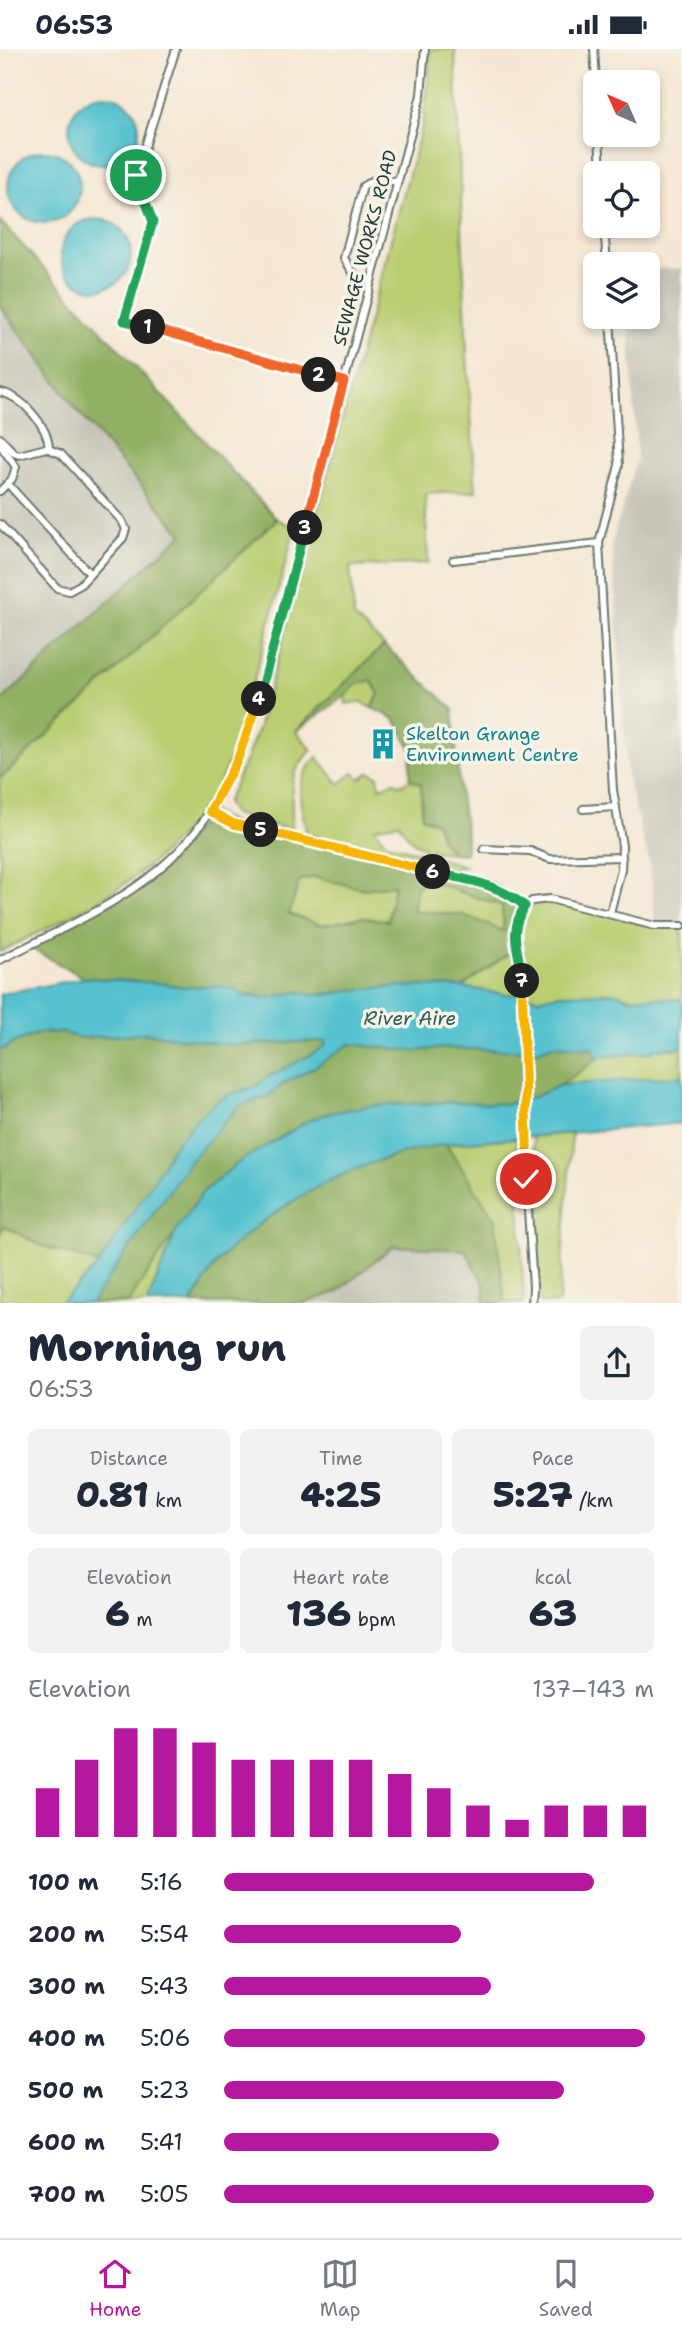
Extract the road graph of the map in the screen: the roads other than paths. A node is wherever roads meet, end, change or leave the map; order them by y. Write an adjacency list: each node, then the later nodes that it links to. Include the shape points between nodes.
1 (176, 49): 8 (lane, via 136,175 153,222 124,321)
2 (425, 49): 5 (lane, SEWAGE WORKS ROAD, via 421,95)
3 (594, 49): 4 (lane)
4 (595, 70)
5 (397, 182): 6 (lane, SEWAGE WORKS ROAD); 6 (lane, via 377,178 363,186 344,258 354,274)
6 (370, 282): 8 (lane, SEWAGE WORKS ROAD)
7 (611, 329): 16 (lane, via 619,465)
8 (344, 381): 21 (lane, SEWAGE WORKS ROAD, via 260,696 237,761)
9 (0, 392): 12 (lane, via 19,401 41,426)
10 (0, 438): 11 (lane)
11 (2, 447): 12 (lane, via 19,455); 13 (lane, via 16,467)
12 (48, 448): 18 (lane, via 61,454 125,525 123,538)
13 (8, 484): 14 (lane); 18 (lane)
14 (0, 491)
15 (0, 524): 18 (lane, via 57,587 75,589)
16 (599, 543): 17 (lane); 19 (lane)
17 (453, 560)
18 (90, 575)
19 (616, 807): 20 (lane); 23 (lane)
20 (583, 809)
21 (210, 811): 24 (lane, via 234,824 491,885); 27 (lane, SEWAGE WORKS ROAD, via 146,880 97,911)
22 (484, 849): 23 (lane, via 530,851 550,859)
23 (622, 857): 25 (lane)
24 (525, 906): 25 (lane, via 550,899); 28 (lane, via 514,936 521,969)
25 (610, 913): 26 (lane, via 654,926)
26 (682, 926)
27 (0, 960)
28 (531, 1303)

